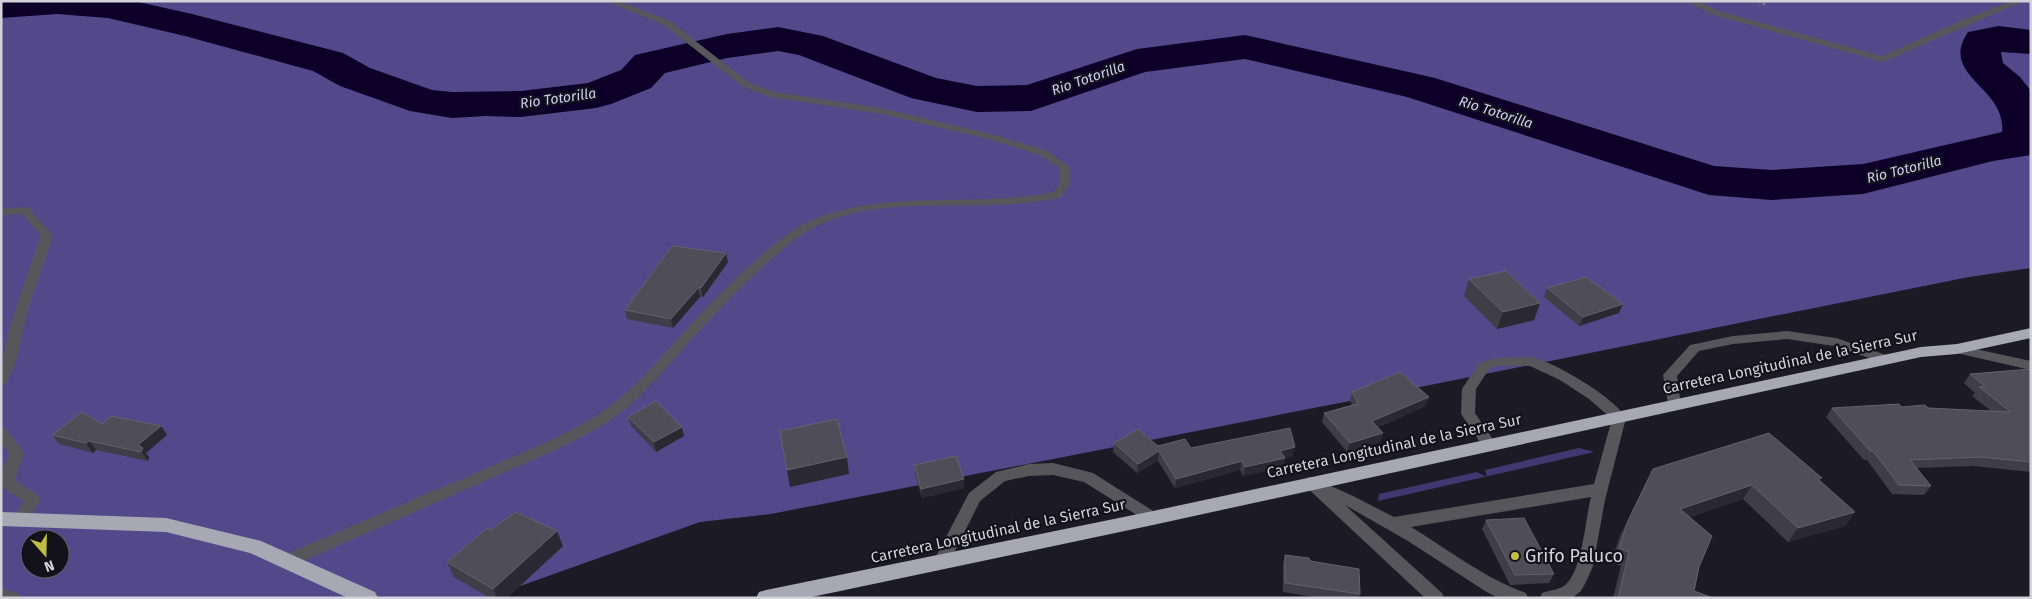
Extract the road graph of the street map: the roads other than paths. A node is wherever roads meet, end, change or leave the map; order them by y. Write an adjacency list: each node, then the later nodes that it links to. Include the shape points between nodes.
1 (610, 1): 20 (street, via 667,23 746,84 773,95 881,111 1021,145 1053,157 1065,167 1065,184 1057,195 1035,201 895,203 819,220 789,238 725,294 640,388 613,410 559,443)
2 (1690, 1): 3 (street, via 1716,13 1883,59)
3 (2020, 1)
4 (1, 212): 9 (street, via 25,210 47,236)
5 (2031, 333): 6 (highway, Carretera Longitudinal de la Sierra Sur)
6 (1957, 349): 7 (highway, Carretera Longitudinal de la Sierra Sur, via 1921,352); 8 (street)
7 (1886, 360): 10 (highway, Carretera Longitudinal de la Sierra Sur); 10 (street, via 1836,342 1787,335 1733,340 1695,348 1670,375)
8 (2031, 366)
9 (1, 381)
10 (1674, 406): 11 (highway, Carretera Longitudinal de la Sierra Sur)
11 (1619, 418): 13 (highway, Carretera Longitudinal de la Sierra Sur); 13 (street, via 1566,377 1532,361 1495,362 1484,366 1469,388 1468,414); 16 (street)
12 (1, 433): 14 (street, via 17,453)
13 (1489, 444): 15 (highway, Carretera Longitudinal de la Sierra Sur)
14 (4, 480): 18 (street, via 33,499)
15 (1310, 483): 17 (highway, Carretera Longitudinal de la Sierra Sur); 19 (street, via 1347,498); 26 (street)
16 (1601, 489): 19 (street); 28 (street, via 1582,577 1574,588 1558,597)
17 (1154, 518): 21 (highway, Carretera Longitudinal de la Sierra Sur); 21 (street, via 1088,477 1053,469 1029,470 1001,476 974,497)
18 (11, 520): 20 (highway, via 166,525 254,546)
19 (1392, 524): 27 (street, via 1482,582)
20 (287, 561): 24 (highway)
21 (941, 562): 25 (highway, Carretera Longitudinal de la Sierra Sur)
22 (1, 595): 23 (street)
23 (12, 598)
24 (368, 598)
25 (766, 598)
26 (1436, 598)
27 (1520, 598)
28 (1548, 598)

